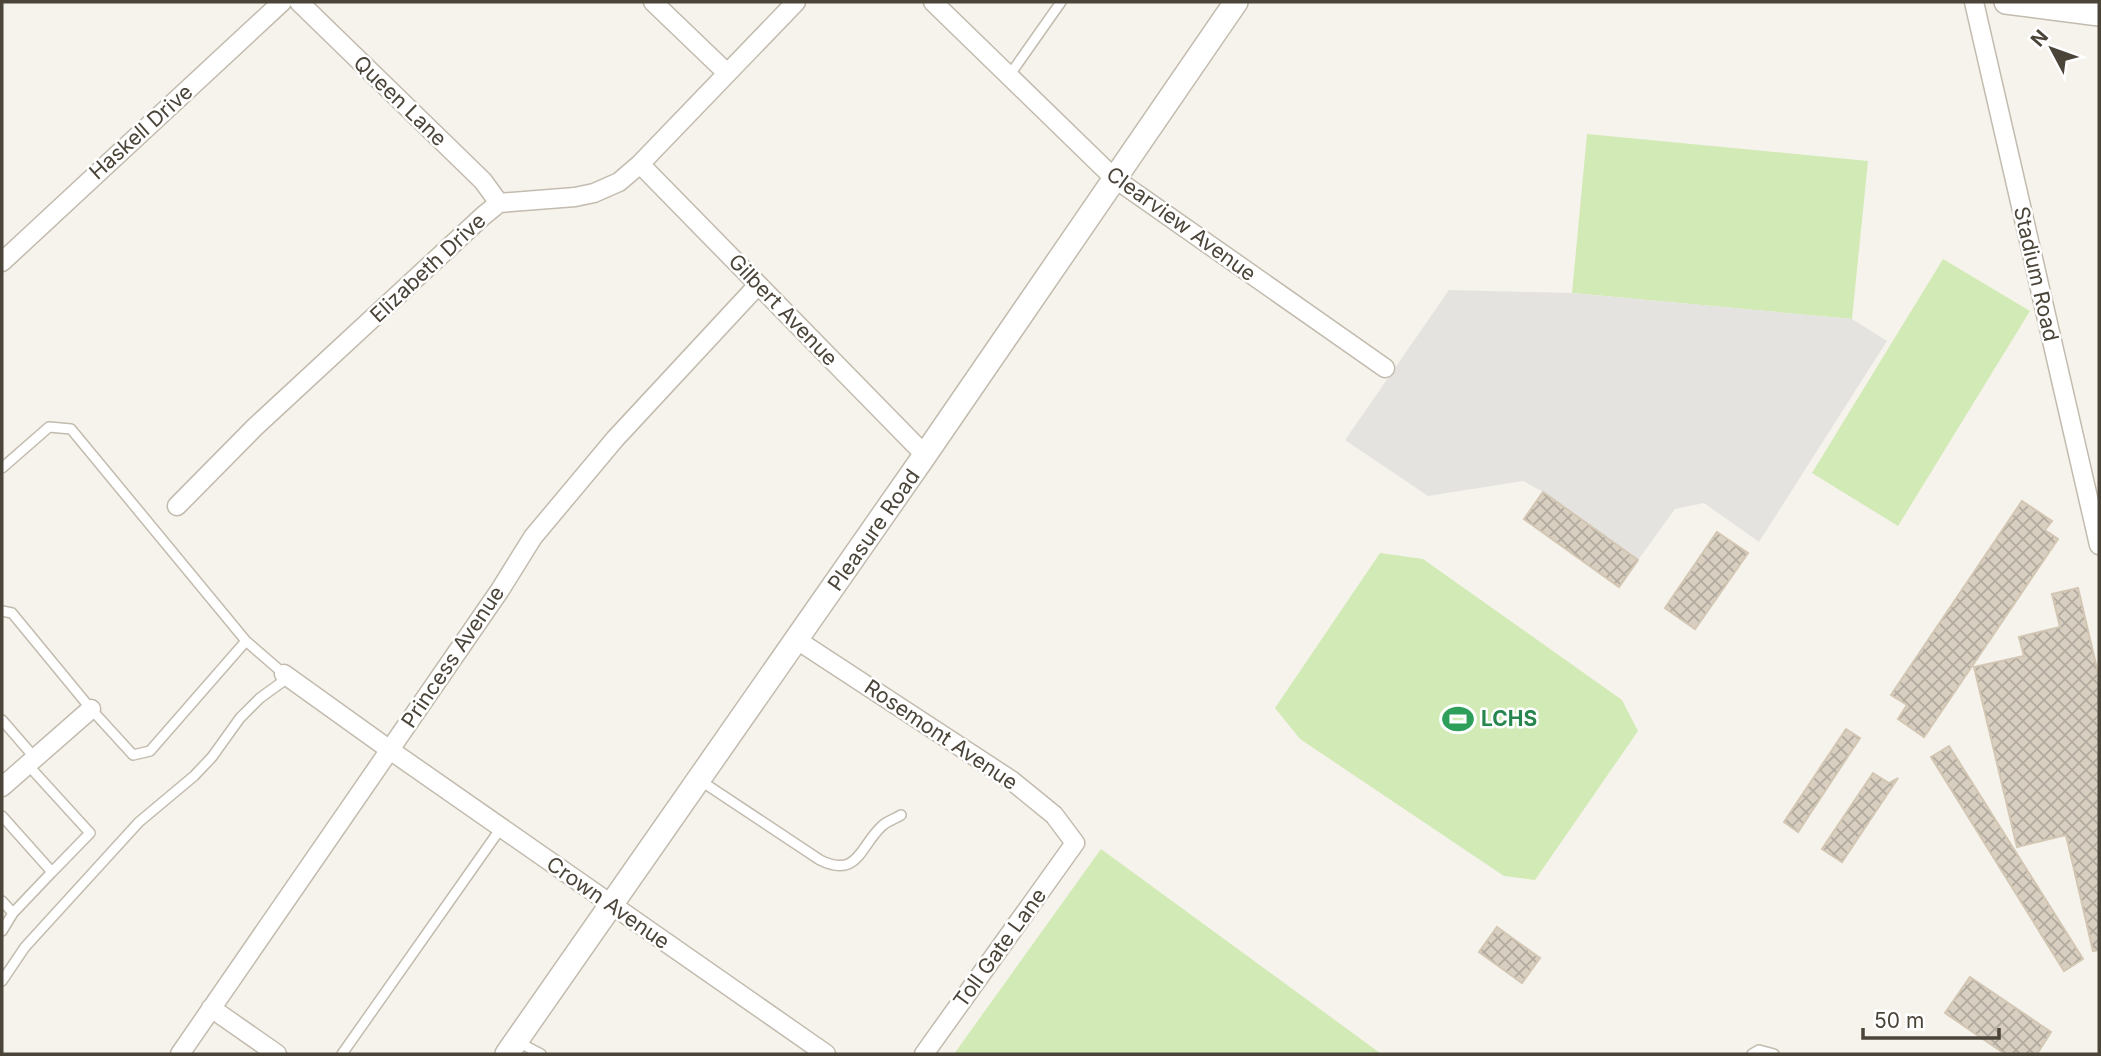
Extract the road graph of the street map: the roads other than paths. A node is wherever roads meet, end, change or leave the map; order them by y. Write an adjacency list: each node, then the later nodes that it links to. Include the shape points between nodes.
1 (282, 2): 16 (street, Haskell Drive)
2 (299, 2): 15 (street, Queen Lane, via 483,181)
3 (653, 2): 11 (street)
4 (796, 2): 11 (street, Elizabeth Drive)
5 (933, 2): 12 (street, Clearview Avenue)
6 (1061, 2): 12 (lane)
7 (1236, 2): 14 (street, Pleasure Road)
8 (1975, 2): 22 (street, Stadium Road)
9 (2006, 2): 10 (street)
10 (2099, 14)
11 (727, 73): 13 (street, Elizabeth Drive)
12 (1009, 76): 14 (street, Clearview Avenue)
13 (640, 164): 15 (street, Elizabeth Drive, via 619,182 594,193); 17 (street, Gilbert Avenue)
14 (1114, 178): 18 (street, Clearview Avenue); 19 (street, Pleasure Road)
15 (499, 203): 21 (street, Elizabeth Drive, via 255,427)
16 (2, 262)
17 (758, 285): 19 (street, Gilbert Avenue); 29 (street, Princess Avenue, via 633,419 533,537)
18 (1385, 368)
19 (925, 455): 25 (street, Pleasure Road)
20 (2, 468): 24 (lane, via 49,427 71,429)
21 (177, 506)
22 (2099, 545)
23 (2, 611): 27 (lane, via 12,613)
24 (246, 640): 26 (lane); 27 (lane, via 150,751 132,755)
25 (797, 640): 31 (street, Pleasure Road); 36 (street, Rosemont Avenue, via 1011,780 1054,815)
26 (287, 675): 29 (street, Crown Avenue); 42 (lane, via 240,718 194,776 139,822 25,947)
27 (91, 709): 30 (street)
28 (2, 720): 30 (lane)
29 (390, 750): 35 (street, Crown Avenue); 43 (street, Princess Avenue)
30 (31, 761): 32 (street); 37 (lane, via 90,833)
31 (699, 780): 33 (lane, via 837,866 859,857 882,826); 39 (street, Pleasure Road)
32 (2, 787)
33 (901, 815)
34 (2, 816): 37 (lane)
35 (501, 828): 39 (street, Crown Avenue); 47 (lane)
36 (1075, 842): 50 (street, Toll Gate Lane)
37 (52, 872): 40 (lane)
38 (2, 901): 40 (lane)
39 (611, 905): 44 (street, Pleasure Road); 49 (street, Crown Avenue)
40 (13, 913): 41 (lane)
41 (2, 931)
42 (2, 981)
43 (211, 1008): 45 (street, Princess Avenue); 46 (street)
44 (512, 1047): 48 (lane)
45 (180, 1054)
46 (277, 1054)
47 (342, 1054)
48 (541, 1054)
49 (826, 1054)
50 (924, 1054)
51 (1752, 1054): 52 (lane, via 1759,1050)
52 (1774, 1054)

